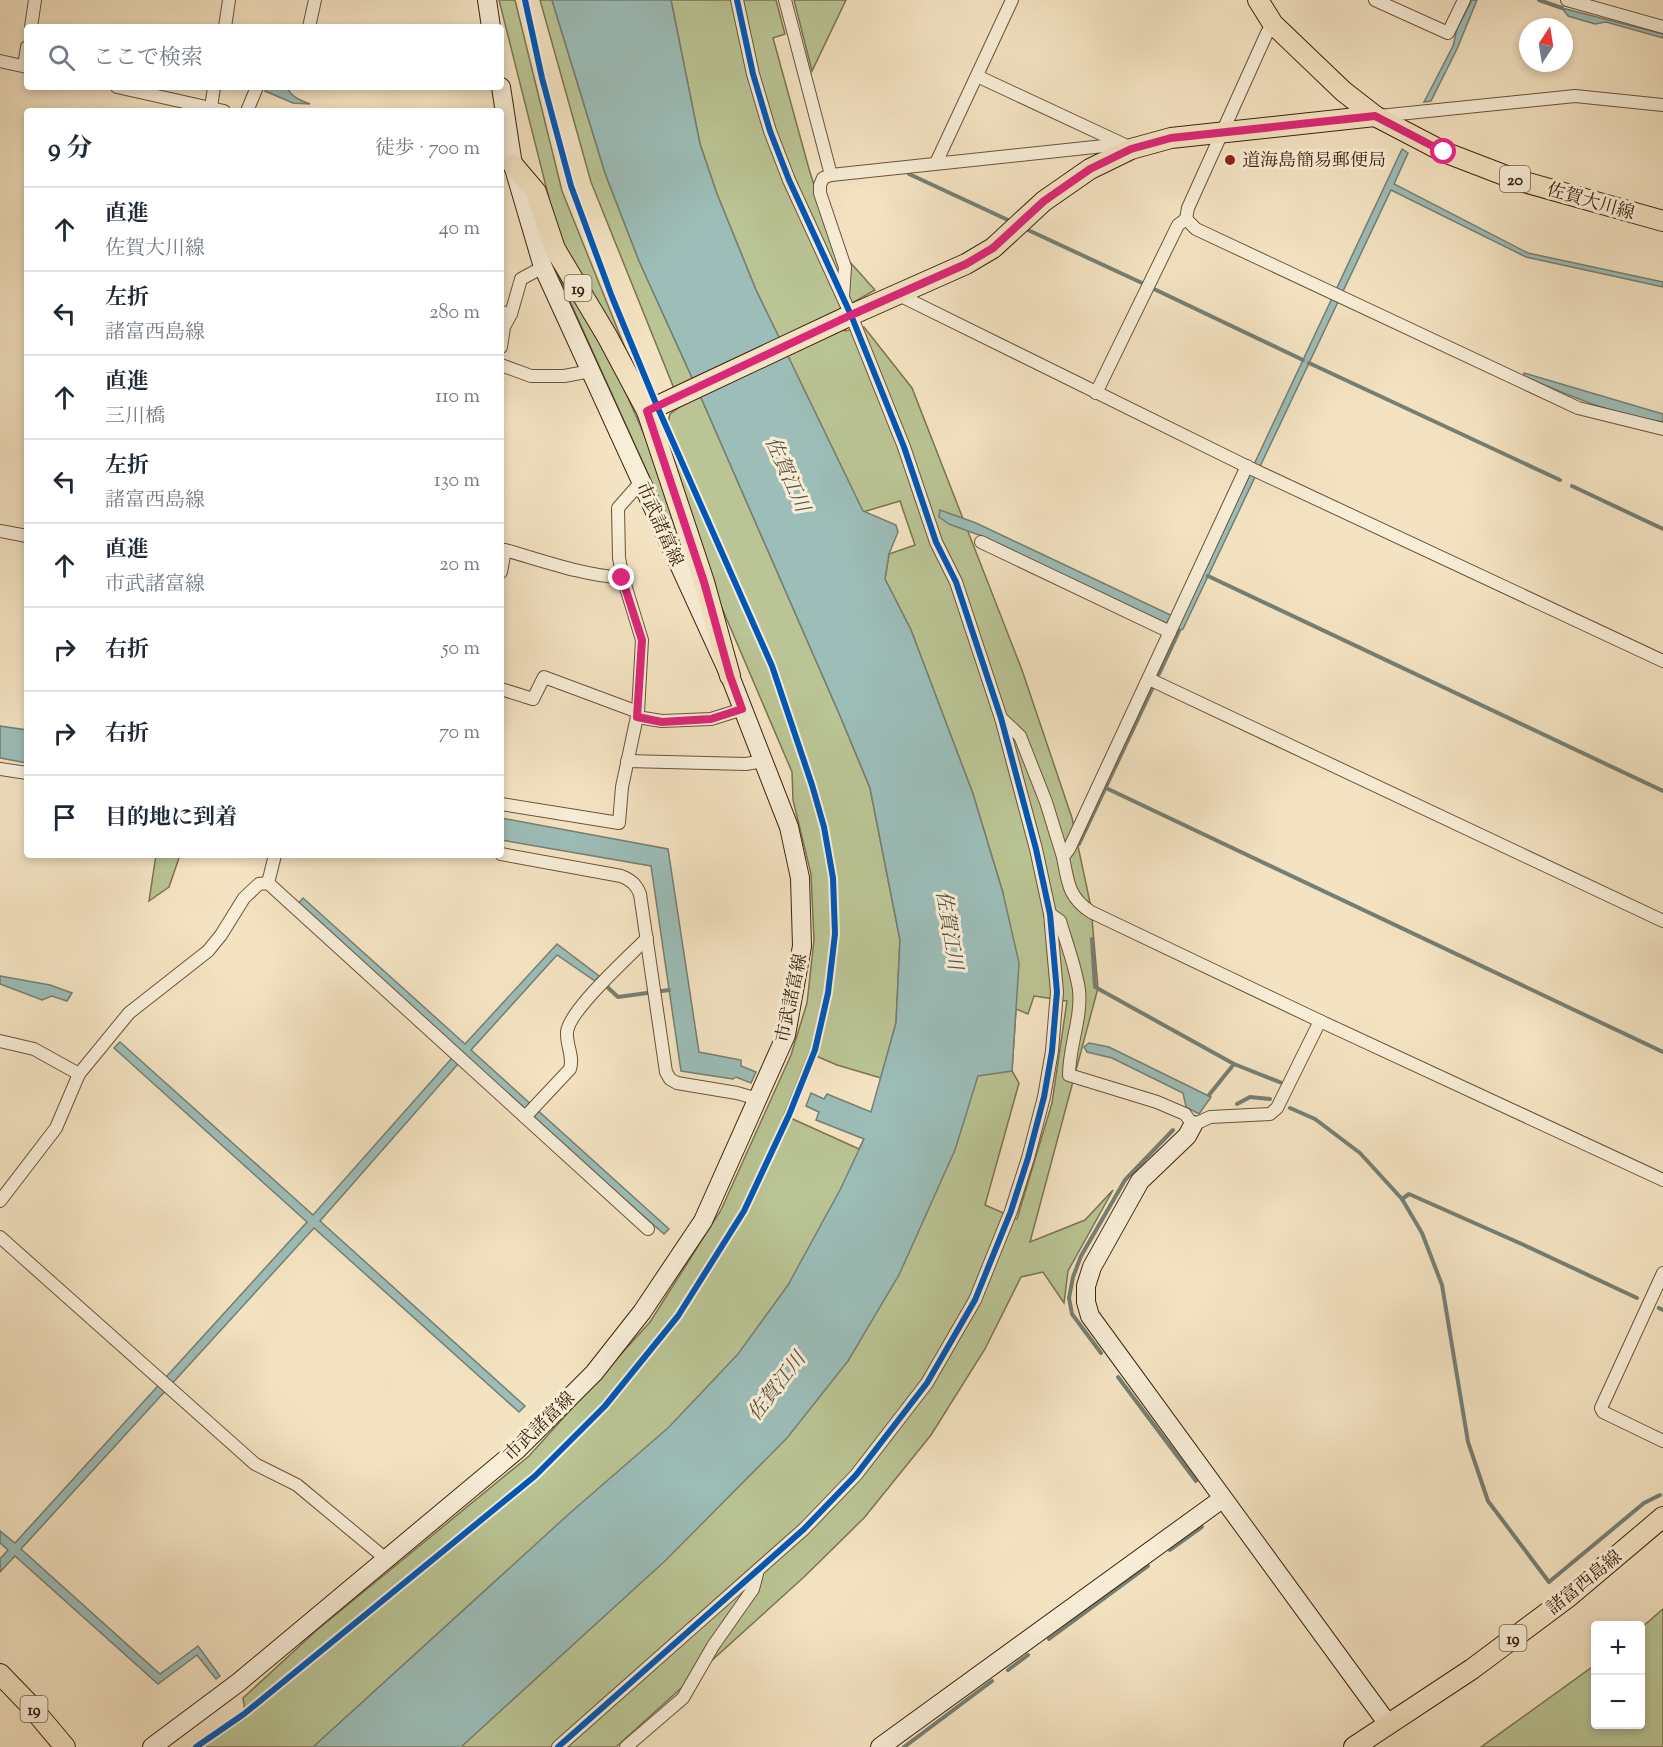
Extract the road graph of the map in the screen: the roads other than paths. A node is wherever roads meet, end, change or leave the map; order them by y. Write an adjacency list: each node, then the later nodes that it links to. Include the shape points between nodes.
1 (35, 0): 12 (street)
2 (229, 0): 13 (street)
3 (315, 0): 14 (street)
4 (487, 0): 15 (main road)
5 (737, 0): 40 (street, via 770,131)
6 (785, 0): 35 (street)
7 (1012, 0): 20 (street)
8 (1258, 0): 16 (main road, 佐賀大川線 / 20)
9 (1375, 0): 10 (street, via 1448,33)
10 (1464, 0)
11 (1567, 0): 17 (street)
12 (31, 24)
13 (225, 24)
14 (310, 24)
15 (491, 24)
16 (1273, 24): 29 (main road, 佐賀大川線 / 20); 31 (street)
17 (1663, 27)
18 (0, 61): 19 (street)
19 (24, 67)
20 (976, 76): 32 (street); 33 (street)
21 (130, 90): 26 (street)
22 (213, 90): 26 (street)
23 (256, 90): 27 (street)
24 (501, 90): 28 (main road, 市武諸富線)
25 (1663, 105): 29 (street, via 1575,96)
26 (210, 108)
27 (248, 108)
28 (503, 108)
29 (1375, 116): 31 (main road); 37 (main road, 佐賀大川線 / 20, via 1444,152 1517,180)
30 (504, 126): 34 (main road, 市武諸富線)
31 (1222, 133): 32 (main road, via 1171,138); 36 (street)
32 (1131, 149): 33 (street, via 1104,146); 39 (main road, via 1090,169 1044,201 993,248)
33 (936, 163): 35 (street)
34 (507, 164): 38 (main road, 市武諸富線); 46 (main road, 19, via 536,192 555,249)
35 (831, 176): 40 (street, via 824,178 820,193 845,267)
36 (1186, 219): 45 (street, via 1178,225); 47 (street, via 1196,229 1578,408)
37 (1663, 221)
38 (543, 267): 41 (street, via 521,279); 44 (main road, 市武諸富線)
39 (899, 295): 42 (main road); 45 (street)
40 (843, 297): 42 (street)
41 (506, 313)
42 (851, 315): 46 (main road); 62 (street, via 904,447 936,542 956,582)
43 (504, 366): 44 (street, via 531,376)
44 (591, 371): 49 (main road, 市武諸富線)
45 (1096, 393): 48 (street)
46 (647, 411): 57 (main road, 19, via 704,582)
47 (1663, 429)
48 (1252, 469): 55 (street); 56 (street)
49 (641, 482): 54 (street, via 618,508); 57 (main road, 市武諸富線)
50 (0, 531): 51 (street)
51 (24, 535)
52 (981, 542): 55 (street)
53 (504, 550): 54 (street, via 576,571)
54 (622, 578): 61 (street, via 642,640)
55 (1174, 624): 58 (street)
56 (1663, 661)
57 (730, 676): 60 (main road, 市武諸富線)
58 (1149, 679): 69 (street); 73 (street)
59 (504, 690): 61 (street, via 533,699 544,677)
60 (742, 709): 61 (street, via 711,719 662,722); 64 (main road, 市武諸富線)
61 (637, 714): 63 (street)
62 (1001, 718): 69 (street, via 1020,736); 72 (street)
63 (627, 761): 64 (street, via 746,765); 67 (street, via 619,823)
64 (763, 761): 78 (main road, 市武諸富線, via 789,827 796,857 802,946 786,1035)
65 (0, 769): 66 (street)
66 (24, 773)
67 (504, 804)
68 (504, 855): 74 (street, via 631,880 640,894)
69 (1063, 857): 75 (street, via 1071,893 1091,912)
70 (274, 858): 71 (street)
71 (268, 883): 77 (street, via 259,884 244,898 208,951 129,1013); 79 (street, via 467,1064)
72 (1050, 914): 80 (street, via 1060,921 1079,990 1070,1075 1156,1101 1185,1114); 90 (street, via 1057,992 1044,1097 1011,1211 975,1300 927,1383 856,1475)
73 (1663, 921)
74 (647, 939): 78 (street, via 669,1079); 79 (street, via 571,1020 567,1032 570,1069)
75 (1320, 1021): 80 (street, via 1277,1108 1270,1114 1210,1117); 81 (street)
76 (0, 1041): 77 (street, via 34,1049)
77 (79, 1074): 82 (street, via 56,1128)
78 (758, 1099): 89 (main road, 市武諸富線, via 703,1221 642,1312 594,1373 518,1449)
79 (529, 1113): 83 (street)
80 (1193, 1125): 87 (main road, via 1187,1136 1140,1181 1092,1267 1086,1302 1090,1316)
81 (1663, 1180)
82 (0, 1201)
83 (648, 1229)
84 (0, 1237): 89 (street, via 255,1464 297,1485)
85 (1663, 1273): 86 (street, via 1601,1408)
86 (1663, 1441)
87 (1222, 1499): 92 (main road); 97 (main road)
88 (1663, 1517): 92 (main road, 諸富西島線 / 19, via 1539,1619)
89 (386, 1559): 94 (main road, 市武諸富線, via 239,1682)
90 (758, 1570): 95 (street); 96 (street, via 753,1589 683,1698)
91 (0, 1674): 93 (main road, 19)
92 (1388, 1724): 98 (main road, 諸富西島線 / 19)
93 (65, 1747)
94 (152, 1747)
95 (558, 1747)
96 (626, 1747)
97 (880, 1747)
98 (1354, 1747)

